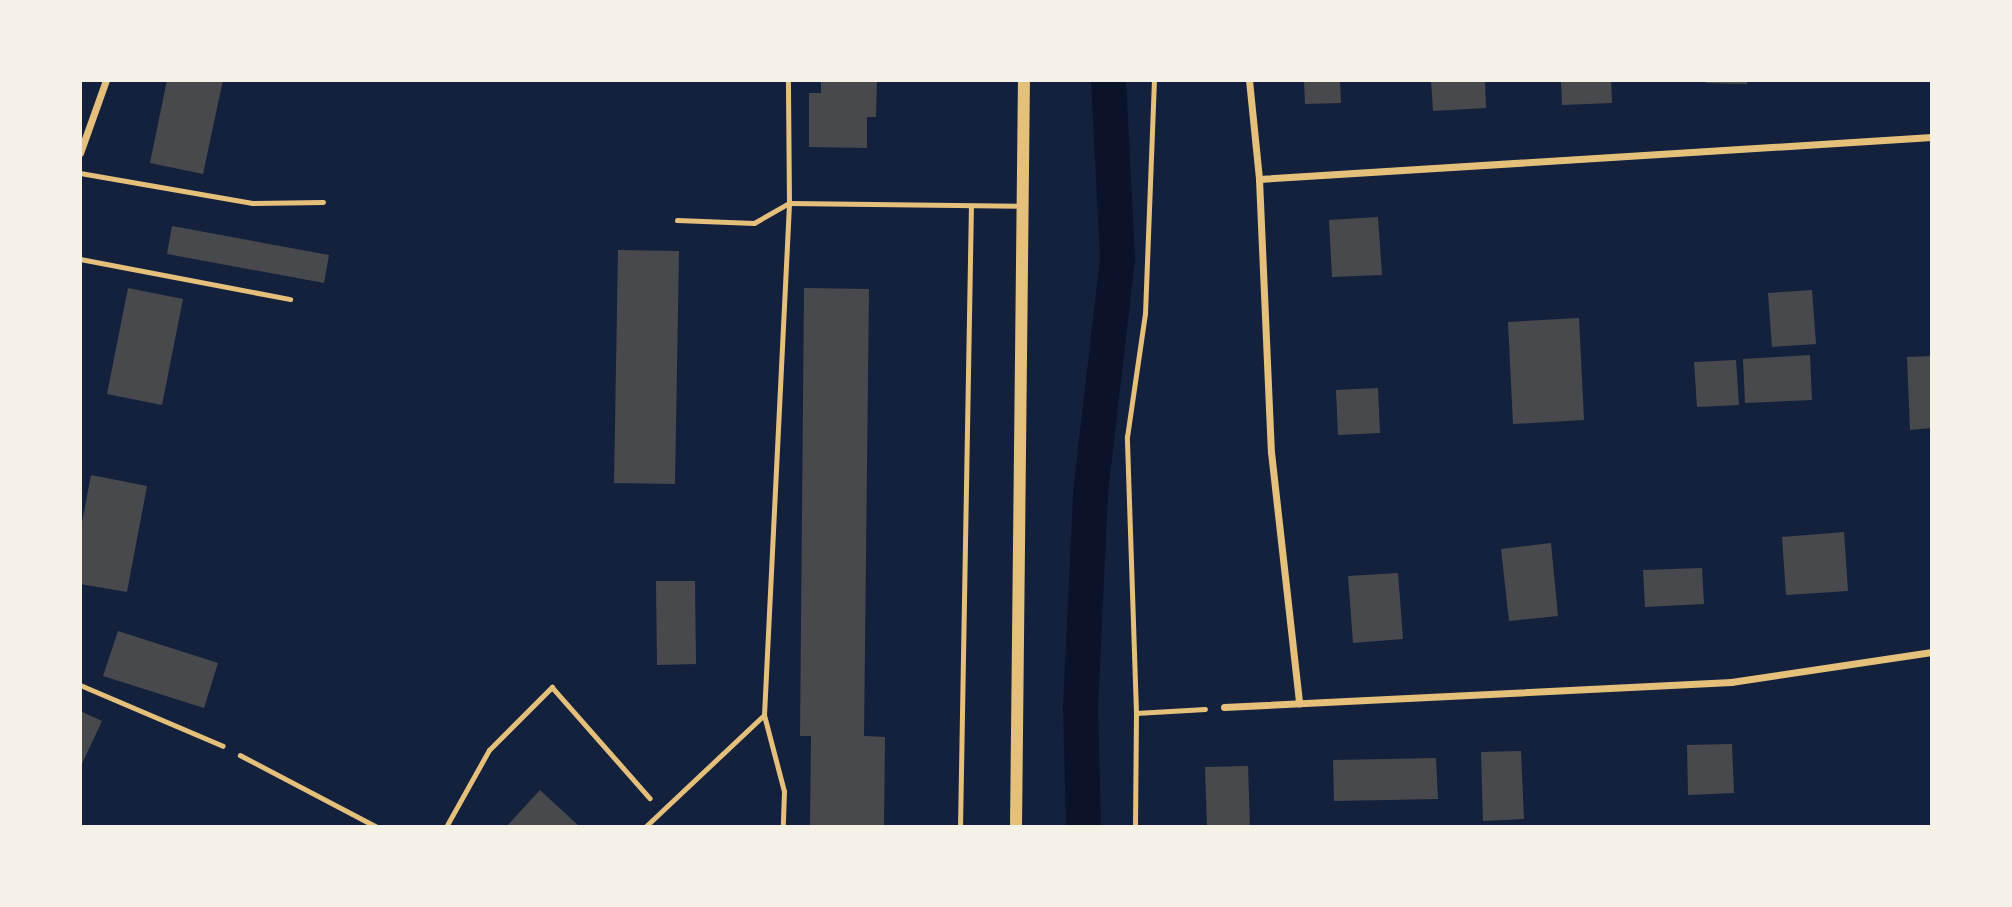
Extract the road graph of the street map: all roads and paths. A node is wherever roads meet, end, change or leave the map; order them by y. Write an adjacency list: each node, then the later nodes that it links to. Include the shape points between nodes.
1 (106, 80): 7 (street)
2 (788, 80): 11 (lane)
3 (1024, 80): 13 (street)
4 (1154, 80): 21 (path, via 1145,314 1127,437)
5 (1249, 80): 9 (street)
6 (1931, 137): 9 (street)
7 (80, 153)
8 (80, 173): 10 (lane, via 252,203)
9 (1259, 179): 19 (street, via 1271,452)
10 (323, 202)
11 (789, 203): 12 (lane); 14 (lane, via 754,223); 22 (lane)
12 (971, 206): 13 (lane); 29 (lane)
13 (1023, 206): 30 (street)
14 (677, 220)
15 (80, 259): 16 (lane)
16 (290, 299)
17 (1931, 652): 19 (street, via 1731,682)
18 (80, 685): 23 (lane)
19 (1299, 703): 20 (street)
20 (1224, 707): 21 (path)
21 (1136, 713): 31 (path)
22 (764, 715): 24 (lane); 28 (lane, via 784,791)
23 (223, 746): 25 (path)
24 (660, 810): 26 (path, via 552,687 489,750); 27 (lane)
25 (377, 827)
26 (446, 827)
27 (645, 827)
28 (783, 827)
29 (960, 827)
30 (1016, 827)
31 (1135, 827)

